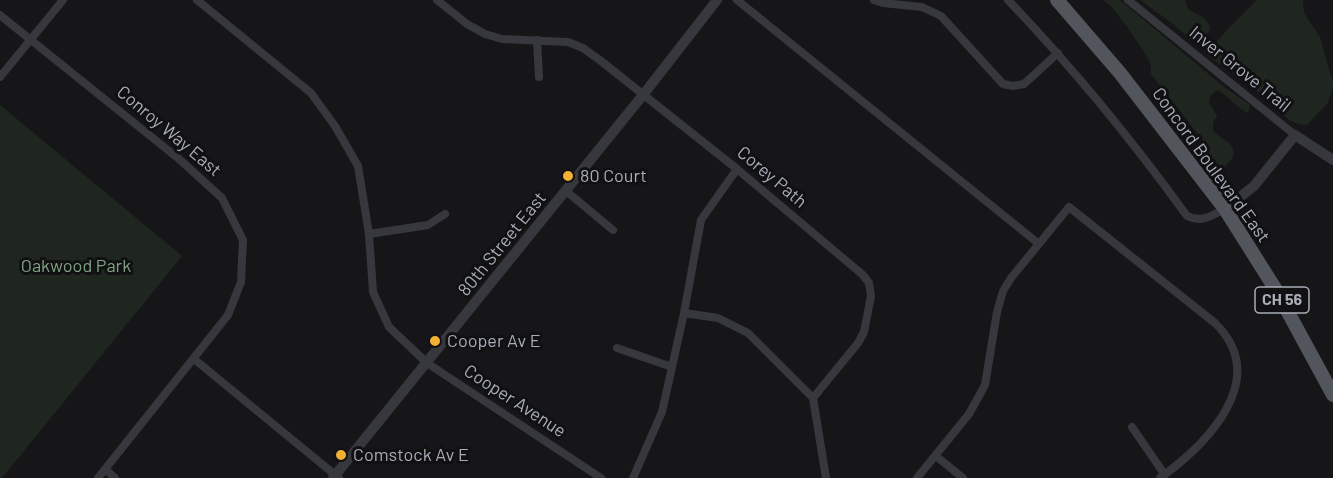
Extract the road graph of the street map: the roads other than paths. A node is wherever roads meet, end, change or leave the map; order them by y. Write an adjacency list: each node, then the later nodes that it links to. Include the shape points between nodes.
1 (63, 0): 11 (street)
2 (197, 0): 24 (street, Cooper Avenue, via 311,93 358,166)
3 (437, 0): 12 (street, Corey Path, via 485,34 502,39)
4 (717, 0): 16 (street, 80th Street East)
5 (737, 0): 25 (street)
6 (874, 0): 13 (street, via 922,6 941,16 1004,84 1024,84)
7 (1057, 0): 21 (main road, Concord Boulevard East / CH 56, via 1138,95)
8 (1128, 0): 17 (street, Inver Grove Trail)
9 (1009, 1): 13 (street)
10 (0, 15): 11 (street, Conroy Way East)
11 (30, 40): 14 (street); 28 (street, Conroy Way East, via 222,198 243,240 241,282 228,315)
12 (537, 40): 15 (street); 16 (street, Corey Path, via 568,42 583,48)
13 (1058, 53): 21 (street, via 1128,136 1187,216 1203,219)
14 (0, 77)
15 (539, 77)
16 (643, 95): 19 (street, Corey Path); 20 (street, 80th Street East)
17 (1295, 135): 18 (street, Inver Grove Trail); 21 (street, via 1254,186)
18 (1333, 160)
19 (737, 169): 26 (street, via 701,220); 32 (street, Corey Path, via 869,283 871,296 864,332)
20 (566, 191): 23 (street); 29 (street, 80th Street East)
21 (1225, 209): 31 (main road, Concord Boulevard East / CH 56, via 1276,290)
22 (445, 214): 24 (street, via 428,225)
23 (613, 230)
24 (369, 234): 29 (street, Cooper Avenue, via 376,299 389,327)
25 (1039, 244): 34 (street, via 1003,291 985,385 969,414); 36 (street, via 1068,207 1215,323 1228,338 1236,364 1231,402 1203,442)
26 (684, 313): 30 (street); 32 (street, via 718,318 747,333)
27 (617, 348): 30 (street)
28 (194, 359): 35 (street, Conroy Way East); 37 (street)
29 (427, 363): 37 (street, 80th Street East); 40 (street, Cooper Avenue)
30 (672, 367): 41 (street, via 662,412)
31 (1333, 395)
32 (813, 398): 42 (street)
33 (1132, 427): 36 (street)
34 (936, 456): 43 (street); 44 (street)
35 (105, 469): 38 (street, Conroy Way East); 39 (street)
36 (1163, 476)
37 (336, 477)
38 (98, 478)
39 (115, 478)
40 (602, 478)
41 (633, 478)
42 (826, 478)
43 (917, 478)
44 (963, 478)

